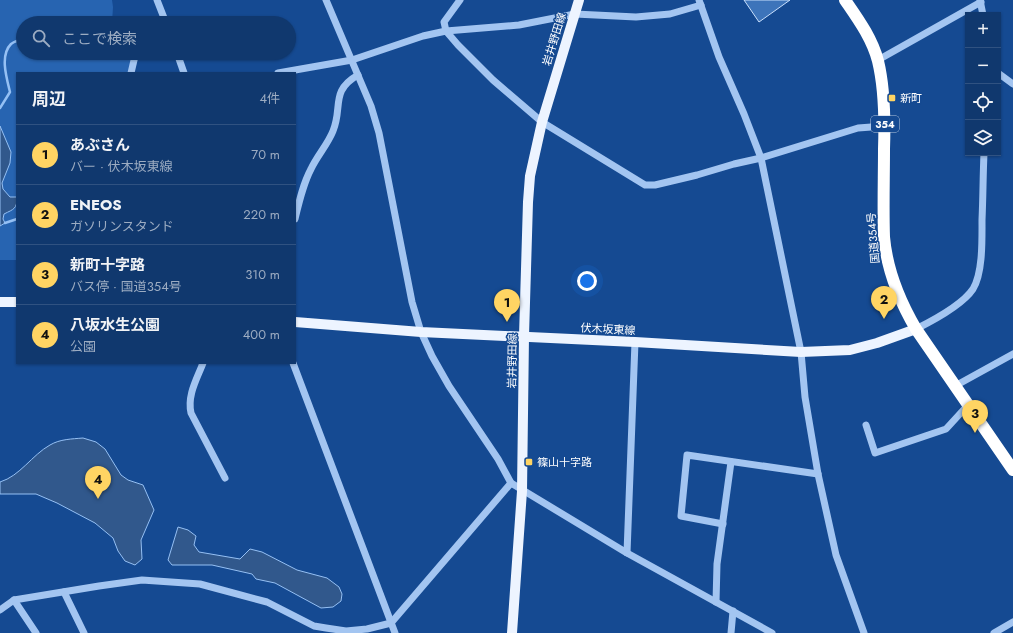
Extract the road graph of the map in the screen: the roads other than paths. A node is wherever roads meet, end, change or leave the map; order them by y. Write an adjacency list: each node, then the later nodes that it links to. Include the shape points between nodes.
1 (157, 0): 10 (street)
2 (326, 0): 14 (street)
3 (460, 0): 11 (street, via 444,22)
4 (579, 0): 9 (main road, 岩井野田線)
5 (845, 0): 15 (highway, 国道354号 / 354, via 858,18)
6 (980, 1): 8 (street); 15 (street)
7 (700, 3): 9 (street, via 670,14 636,17); 25 (street, via 719,57)
8 (982, 12)
9 (575, 14): 11 (street, via 519,25); 22 (main road, 岩井野田線)
10 (163, 16)
11 (446, 31): 14 (street, via 422,36); 22 (street, via 494,80)
12 (134, 60): 16 (street)
13 (179, 60): 17 (street)
14 (352, 60): 18 (street); 19 (street)
15 (878, 60): 23 (highway, 国道354号 / 354)
16 (131, 72)
17 (184, 72)
18 (284, 72)
19 (358, 74): 26 (street, via 344,84 340,93 333,131 309,172); 31 (street, via 379,133 412,302)
20 (1001, 75): 21 (street)
21 (1013, 84)
22 (542, 122): 25 (street, via 645,185 667,183); 32 (main road, 岩井野田線, via 532,162 528,195)
23 (885, 126): 25 (street, via 858,128); 30 (highway, 国道354号 / 354, via 885,248 893,284)
24 (984, 156): 30 (street, via 982,251 977,280 973,290 963,300)
25 (761, 158): 34 (street)
26 (296, 216)
27 (0, 302): 28 (main road)
28 (16, 302)
29 (296, 322): 31 (main road, 伏木坂東線)
30 (916, 329): 34 (main road, 伏木坂東線, via 850,350); 38 (highway, 国道354号 / 354)
31 (421, 332): 32 (main road, 伏木坂東線); 45 (street, via 449,386)
32 (524, 336): 33 (main road, 伏木坂東線); 46 (main road, 岩井野田線)
33 (635, 342): 34 (main road, 伏木坂東線); 48 (street)
34 (801, 352): 43 (street, via 805,397)
35 (1013, 354): 38 (street)
36 (203, 364): 44 (street, via 189,405)
37 (293, 364): 55 (street)
38 (956, 386): 39 (highway, 国道354号 / 354)
39 (968, 405): 40 (street, via 946,429 874,453); 42 (highway, 国道354号 / 354)
40 (866, 426)
41 (731, 462): 43 (street); 47 (street); 47 (street, via 687,455 680,516)
42 (1013, 470)
43 (818, 474): 62 (street, via 836,555)
44 (225, 478)
45 (511, 483): 46 (street); 55 (street)
46 (522, 491): 48 (street); 59 (main road, 岩井野田線)
47 (723, 524): 51 (street, via 717,564)
48 (627, 553): 51 (street)
49 (64, 592): 50 (street); 55 (street, via 142,580 200,584 267,602 314,626 346,631); 57 (street)
50 (14, 600): 52 (street); 56 (street)
51 (716, 602): 53 (street)
52 (0, 610)
53 (733, 611): 60 (street); 61 (street)
54 (1013, 622): 63 (street)
55 (391, 623): 58 (street)
56 (36, 633)
57 (84, 633)
58 (395, 633)
59 (512, 633)
60 (731, 633)
61 (772, 633)
62 (864, 633)
63 (994, 633)

